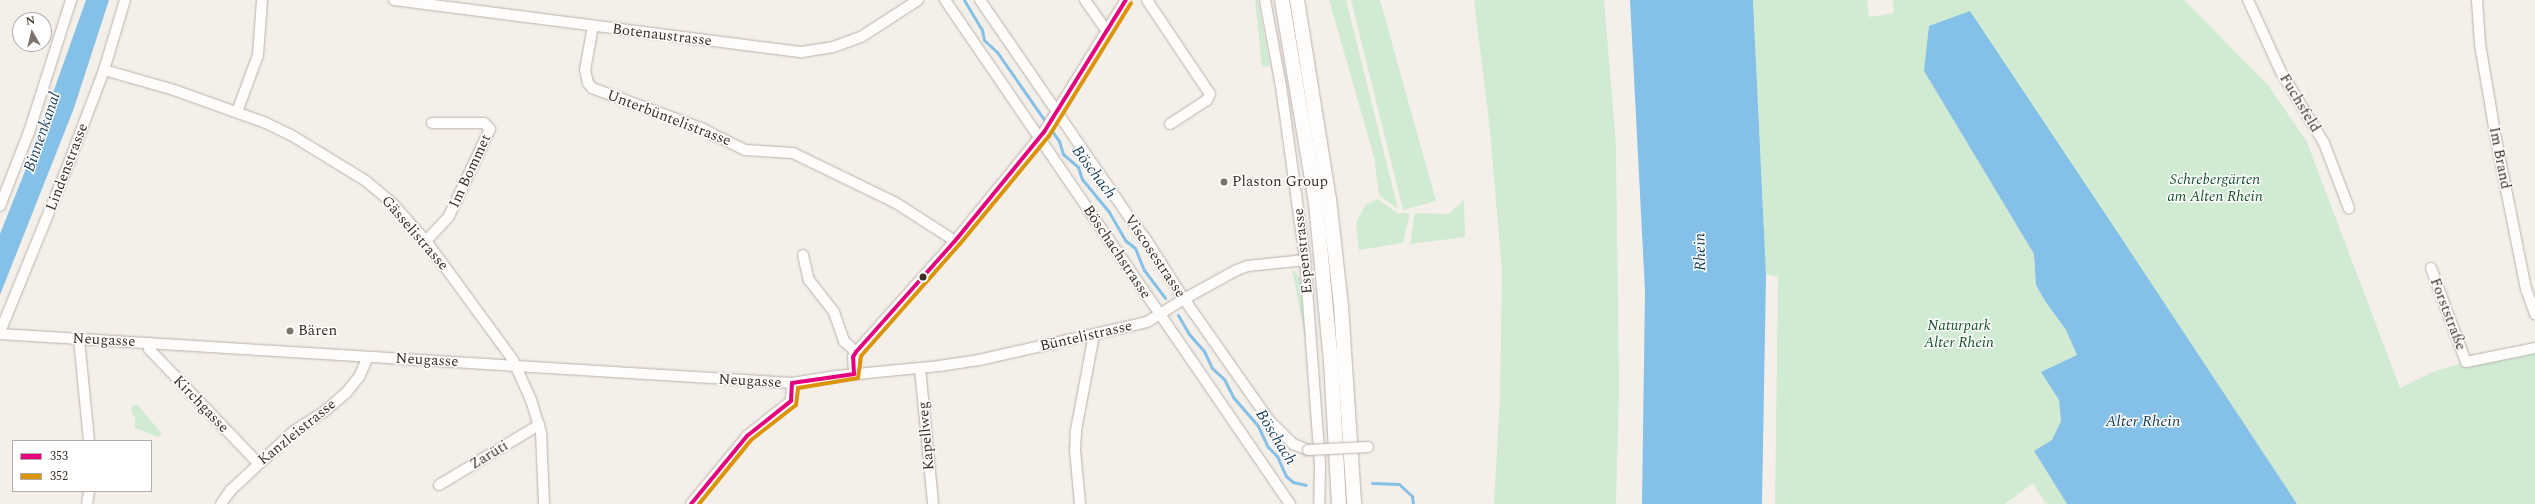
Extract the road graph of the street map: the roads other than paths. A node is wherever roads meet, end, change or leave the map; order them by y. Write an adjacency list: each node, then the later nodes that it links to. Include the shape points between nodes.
1 (71, 0): 24 (street, via 29,132)
2 (125, 0): 18 (street, Lindenstrasse)
3 (262, 0): 19 (street, via 258,55)
4 (394, 0): 16 (street, Botenaustrasse)
5 (918, 0): 16 (street, Botenaustrasse, via 861,37 833,47 802,52)
6 (945, 0): 23 (street, Böschachstrasse)
7 (980, 0): 20 (street, Viscosestrasse)
8 (1085, 0): 17 (street)
9 (1126, 0): 17 (street)
10 (1147, 0): 22 (street, via 1210,94 1207,100)
11 (1265, 0): 29 (street, Espenstrasse, via 1288,131)
12 (1282, 0): 59 (highway, via 1316,203 1331,361)
13 (1297, 0): 60 (highway, via 1330,199 1341,306)
14 (2248, 0): 25 (street, Fuchsfeld, via 2281,72 2324,144)
15 (2477, 0): 32 (street, Im Brand, via 2480,44 2497,144 2525,284)
16 (593, 26): 27 (street, Unterbüntelistrasse, via 585,70 592,88 701,128 745,150 793,153 896,203)
17 (1107, 32): 20 (street)
18 (104, 70): 19 (street, Gässelistrasse); 34 (street, Lindenstrasse)
19 (237, 112): 26 (street, Gässelistrasse, via 291,135 366,181 393,204)
20 (1056, 113): 23 (street); 31 (street, Viscosestrasse, via 1145,238)
21 (432, 123): 26 (street, Im Bommet, via 484,123 490,129 449,216)
22 (1170, 124)
23 (1041, 135): 27 (street); 33 (street, Böschachstrasse)
24 (0, 206)
25 (2349, 208)
26 (426, 241): 41 (street, Gässelistrasse, via 500,340)
27 (955, 241): 39 (street)
28 (803, 255): 39 (street, via 809,280 834,312 844,341)
29 (1305, 260): 31 (street, Büntelistrasse, via 1248,266 1226,275); 58 (street, Espenstrasse, via 1320,465)
30 (2431, 268): 38 (street, Forststraße, via 2466,362)
31 (1184, 299): 33 (street, Büntelistrasse); 47 (street, Viscosestrasse, bridge, via 1269,420 1293,444 1308,450)
32 (2535, 314)
33 (1159, 315): 35 (street, Büntelistrasse, via 1148,322); 57 (street, Böschachstrasse)
34 (0, 333): 36 (street, Neugasse)
35 (1094, 334): 42 (street, Büntelistrasse, via 979,360); 56 (street, via 1076,430 1075,450)
36 (79, 339): 37 (street, Neugasse); 46 (street)
37 (150, 343): 40 (street, Neugasse); 48 (street, Kirchgasse, via 149,349)
38 (2535, 348)
39 (856, 352): 43 (street, via 853,358)
40 (368, 357): 41 (street, Neugasse); 48 (street, Kanzleistrasse, via 359,377 346,393 325,411 294,431)
41 (515, 366): 44 (street, Neugasse); 45 (street, Gässelistrasse, via 532,400)
42 (920, 368): 43 (street, Büntelistrasse); 55 (street, Kapellweg)
43 (854, 374): 44 (street, Neugasse)
44 (792, 383): 54 (street, via 791,401 748,436)
45 (539, 426): 49 (street, Zarüti); 53 (street, Gässelistrasse)
46 (89, 440)
47 (1368, 446)
48 (258, 463): 52 (street, Kanzleistrasse, via 230,491)
49 (439, 485)
50 (89, 492): 51 (street)
51 (86, 504)
52 (221, 504)
53 (544, 504)
54 (691, 504)
55 (933, 504)
56 (1080, 504)
57 (1290, 504)
58 (1319, 504)
59 (1339, 504)
60 (1354, 504)

